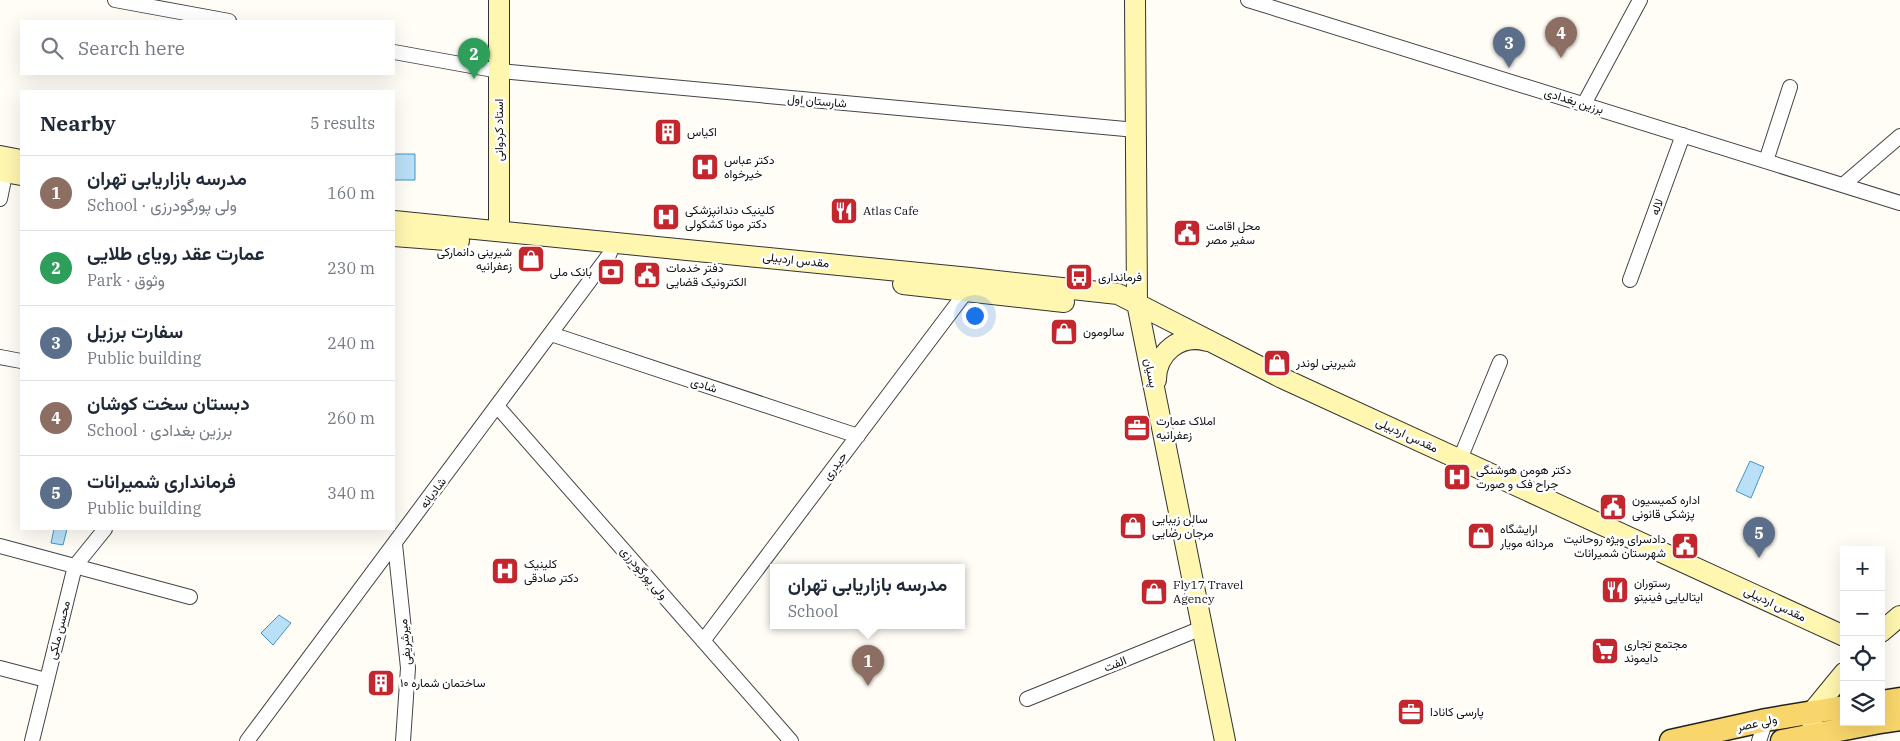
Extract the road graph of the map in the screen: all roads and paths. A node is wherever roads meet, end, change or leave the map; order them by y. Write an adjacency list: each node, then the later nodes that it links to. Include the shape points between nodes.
1 (115, 0): 6 (street)
2 (499, 0): 8 (main road, استاد کردوانی)
3 (1135, 0): 11 (main road, پسیان)
4 (1248, 0): 10 (street, برزین بغدادی)
5 (1640, 0): 10 (street)
6 (225, 20)
7 (395, 52): 8 (street, شارستان اول)
8 (499, 71): 11 (street, شارستان اول); 21 (main road, استاد کردوانی)
9 (1790, 87): 14 (street)
10 (1584, 104): 12 (street, برزین بغدادی)
11 (1136, 130): 25 (main road, پسیان)
12 (1683, 135): 14 (street, برزین بغدادی); 23 (street, لاله)
13 (1900, 136): 16 (street)
14 (1766, 161): 16 (street, برزین بغدادی)
15 (9, 165): 17 (street)
16 (1843, 185): 18 (street, برزین بغدادی)
17 (0, 199)
18 (1900, 202)
19 (395, 221): 21 (main road, مقدس اردبیلی)
20 (395, 236): 21 (main road, مقدس اردبیلی)
21 (498, 237): 22 (main road, مقدس اردبیلی)
22 (611, 248): 24 (main road, مقدس اردبیلی); 26 (street, شادیانه)
23 (1630, 280)
24 (968, 285): 25 (main road, مقدس اردبیلی, via 1118,294); 33 (street, حیدری)
25 (1137, 303): 27 (main road, مقدس اردبیلی); 31 (main road, پسیان)
26 (551, 334): 32 (street, شادیانه); 33 (street, شادی)
27 (1213, 343): 31 (main road, via 1190,339 1168,349 1158,363); 34 (main road, مقدس اردبیلی)
28 (0, 357): 29 (street)
29 (20, 361)
30 (1500, 362): 34 (street)
31 (1156, 396): 41 (main road, پسیان)
32 (497, 406): 36 (street, شادیانه); 44 (street, ولی پورگودرزی)
33 (858, 436): 44 (street, حیدری)
34 (1460, 459): 43 (main road, مقدس اردبیلی)
35 (104, 530): 38 (street, محسن ملکی)
36 (395, 544): 59 (street, شادیانه); 60 (street, میرشریفی, via 408,668)
37 (0, 546): 38 (street)
38 (74, 566): 39 (street); 47 (street, محسن ملکی)
39 (190, 596)
40 (1900, 616): 42 (main road)
41 (1202, 628): 48 (street, الفت); 62 (main road, پسیان)
42 (1885, 629)
43 (1840, 634)
44 (704, 640): 61 (street, ولی پورگودرزی)
45 (0, 668): 47 (street)
46 (1840, 678): 52 (main road)
47 (46, 680): 58 (street, محسن ملکی)
48 (1027, 699)
49 (1900, 699): 50 (main road)
50 (1885, 701)
51 (1840, 708): 52 (main road, ولی عصر)
52 (1812, 712): 56 (main road, ولی عصر); 57 (main road)
53 (1900, 719): 54 (main road, ولی عصر)
54 (1885, 721)
55 (1859, 726): 57 (main road, ولی عصر)
56 (1763, 731): 63 (main road, ولی عصر)
57 (1811, 735): 64 (main road, ولی عصر)
58 (32, 741)
59 (248, 741)
60 (403, 741)
61 (791, 741)
62 (1225, 741)
63 (1671, 741)
64 (1782, 741)

